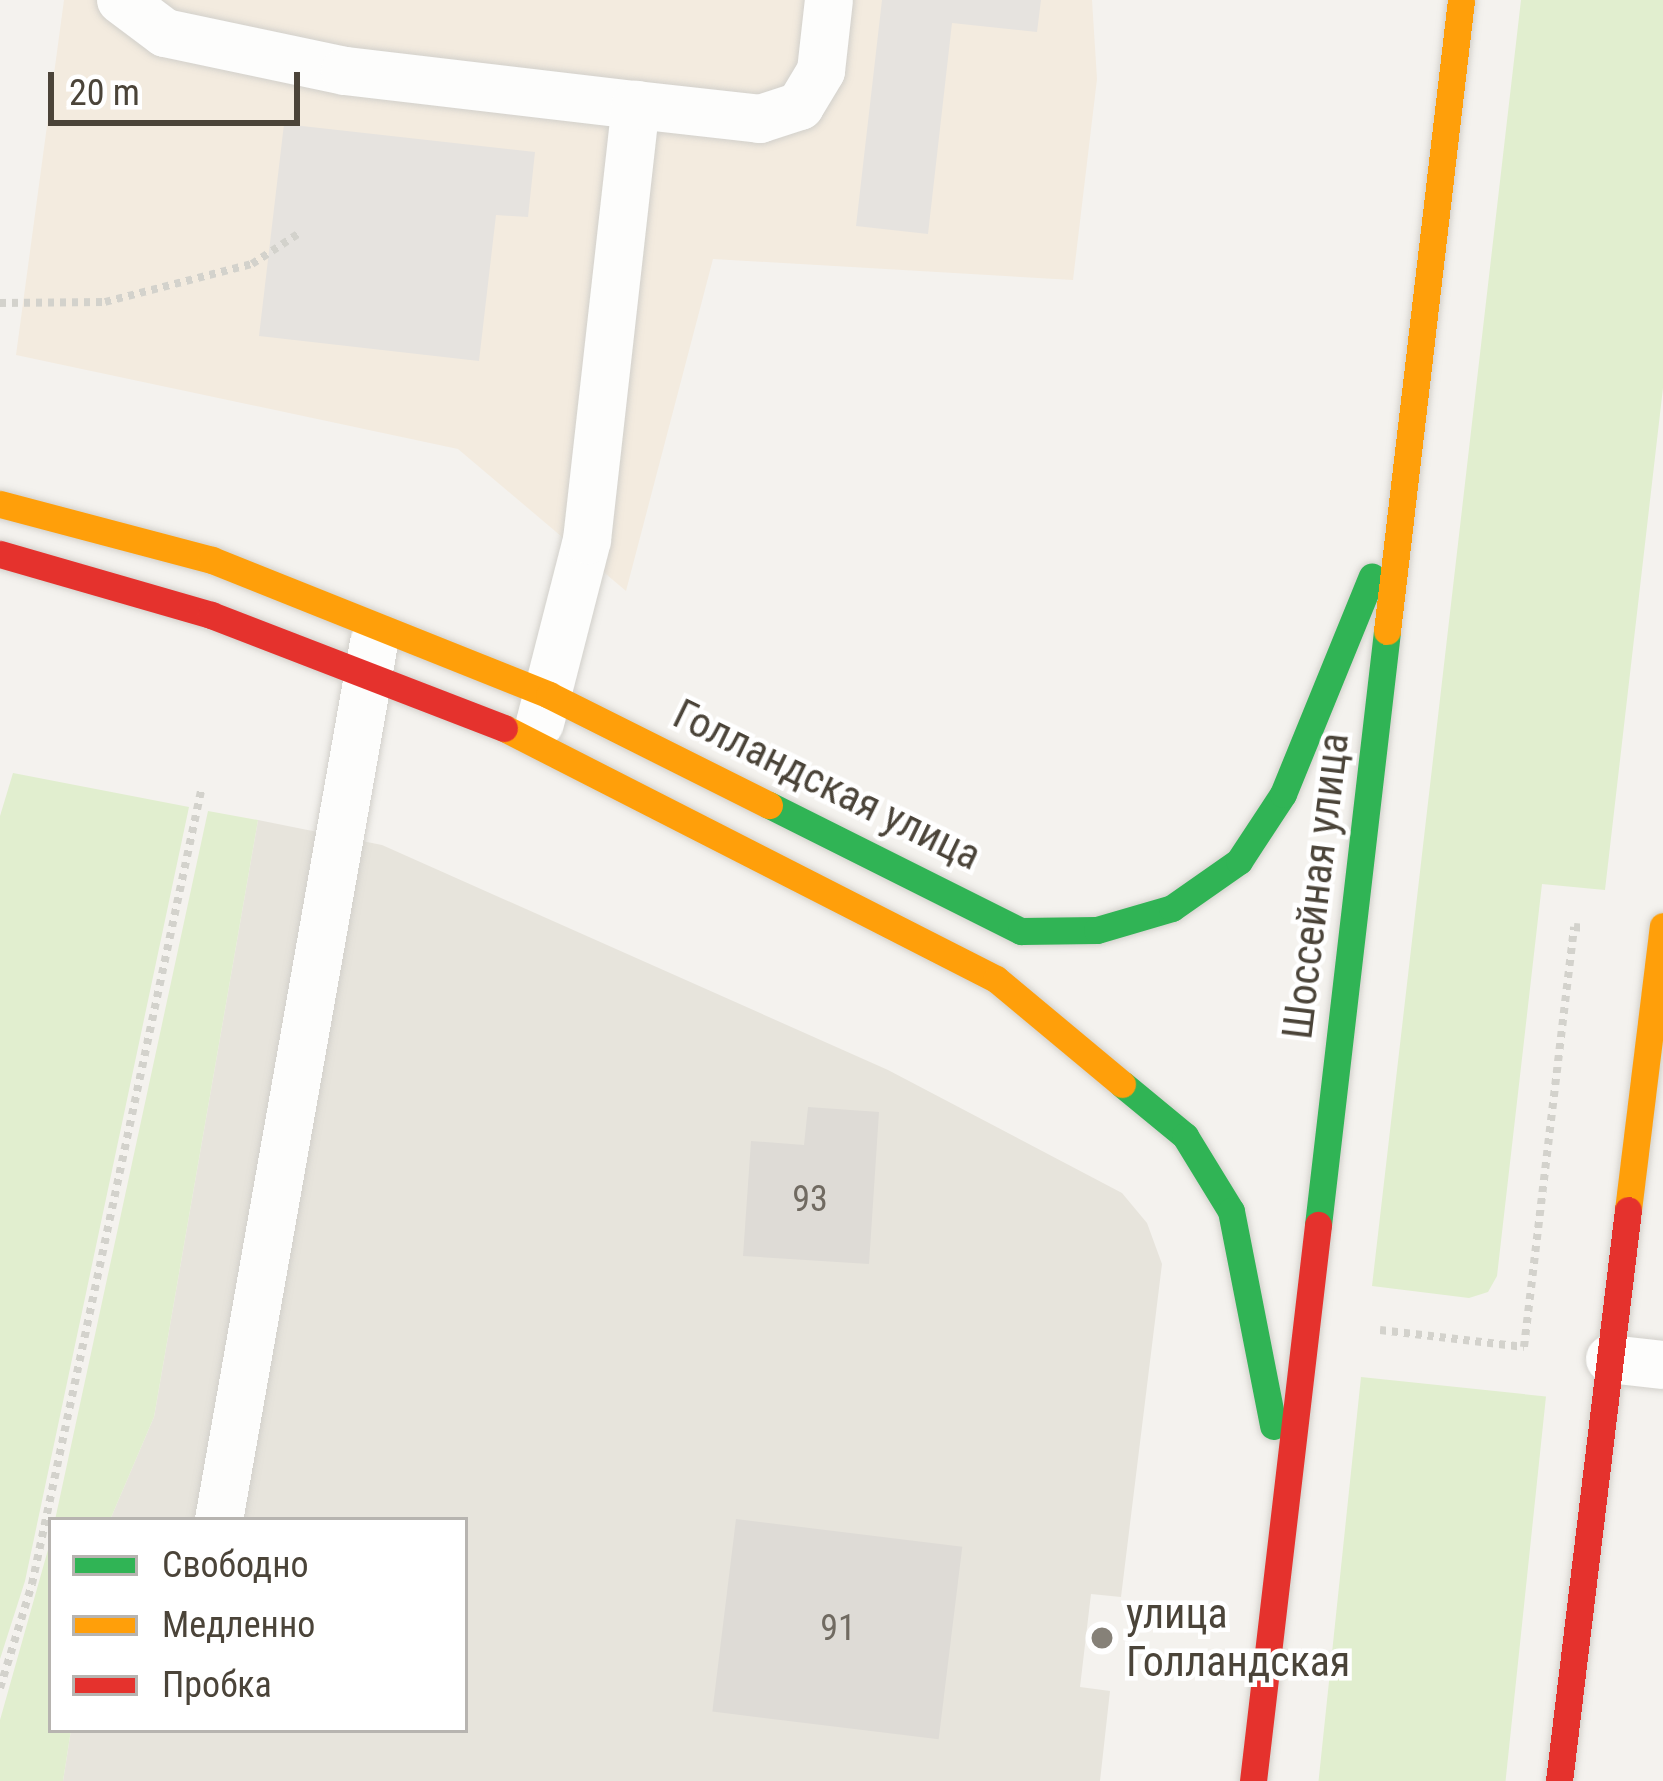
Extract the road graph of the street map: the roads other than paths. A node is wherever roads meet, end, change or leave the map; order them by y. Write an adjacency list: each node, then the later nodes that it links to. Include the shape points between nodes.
1 (121, 0): 4 (lane, via 165,33 345,71)
2 (829, 0): 4 (lane, via 821,71 800,106 760,119)
3 (1461, 0): 5 (street, Шоссейная улица)
4 (636, 105): 10 (lane, via 587,541)
5 (1403, 500): 10 (street, Голландская улица, via 1283,794 1239,861 1172,908 1096,930 1021,931); 14 (street, Шоссейная улица)
6 (0, 504): 8 (street, Голландская улица, via 212,560)
7 (0, 554): 9 (street, Голландская улица, via 211,615)
8 (378, 627): 9 (lane); 10 (street, Голландская улица)
9 (364, 676): 10 (street, Голландская улица); 15 (lane)
10 (542, 718): 14 (street, Голландская улица, via 996,979 1185,1136 1231,1211)
11 (1663, 926): 12 (street)
12 (1610, 1359): 13 (lane); 17 (street)
13 (1663, 1365)
14 (1286, 1507): 16 (street, Шоссейная улица)
15 (220, 1517)
16 (1253, 1781)
17 (1559, 1781)

